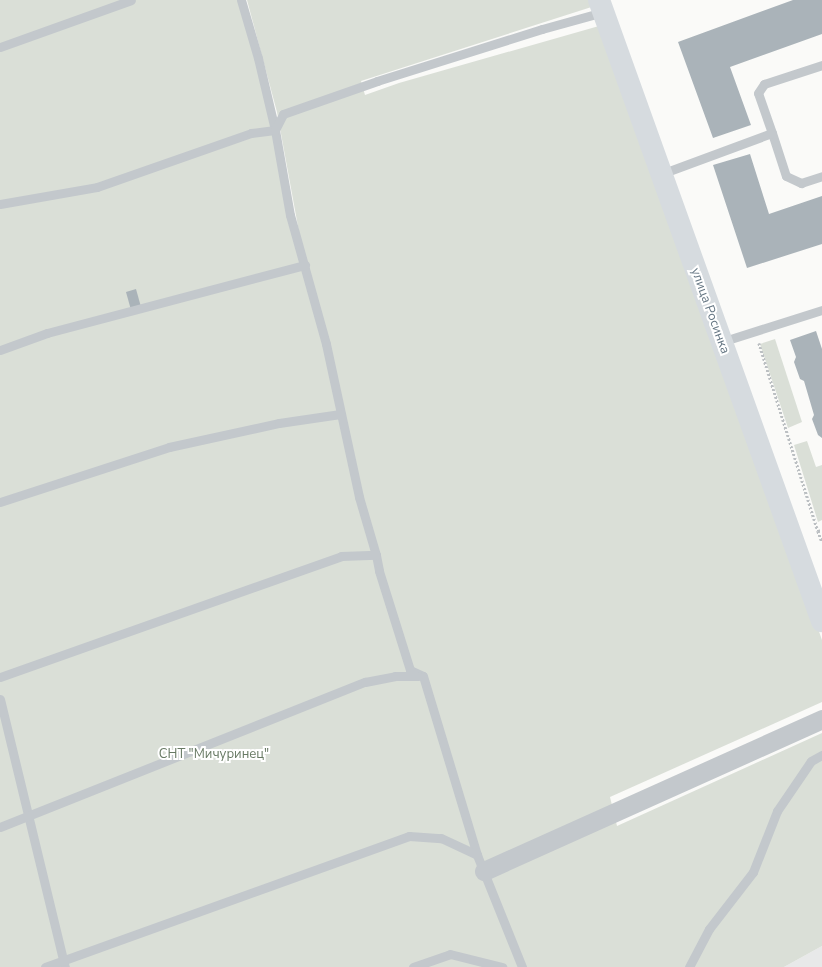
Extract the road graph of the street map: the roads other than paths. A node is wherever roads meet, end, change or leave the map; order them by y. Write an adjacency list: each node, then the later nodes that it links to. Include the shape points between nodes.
1 (131, 0): 4 (lane)
2 (241, 0): 6 (lane)
3 (601, 6): 6 (lane, via 534,31 283,114); 8 (main road, улица Росинка)
4 (0, 47)
5 (822, 65): 7 (lane, via 764,84 758,93)
6 (275, 130): 10 (lane, via 252,133 97,187); 11 (lane, via 290,215)
7 (772, 133): 8 (lane); 9 (lane, via 786,176 801,183)
8 (661, 174): 13 (main road, улица Росинка)
9 (822, 176)
10 (0, 204)
11 (305, 265): 14 (lane, via 47,333); 15 (lane, via 326,344)
12 (822, 310): 13 (lane)
13 (721, 342): 18 (main road, улица Росинка)
14 (0, 350)
15 (340, 414): 16 (lane, via 279,423 169,447); 17 (lane, via 359,497)
16 (0, 502)
17 (376, 555): 19 (lane, via 410,670); 20 (lane, via 341,556)
18 (822, 621)
19 (423, 676): 24 (lane, via 395,676 365,682); 26 (lane)
20 (0, 677)
21 (0, 699): 24 (lane)
22 (822, 719): 26 (street)
23 (822, 755): 32 (lane, via 811,761 777,811 752,872 709,929)
24 (28, 817): 25 (lane); 27 (lane)
25 (0, 827)
26 (480, 863): 27 (lane, via 441,838 409,836); 31 (lane)
27 (64, 964): 28 (lane)
28 (45, 967)
29 (412, 967): 30 (lane, via 450,954)
30 (502, 967)
31 (522, 967)
32 (689, 967)

